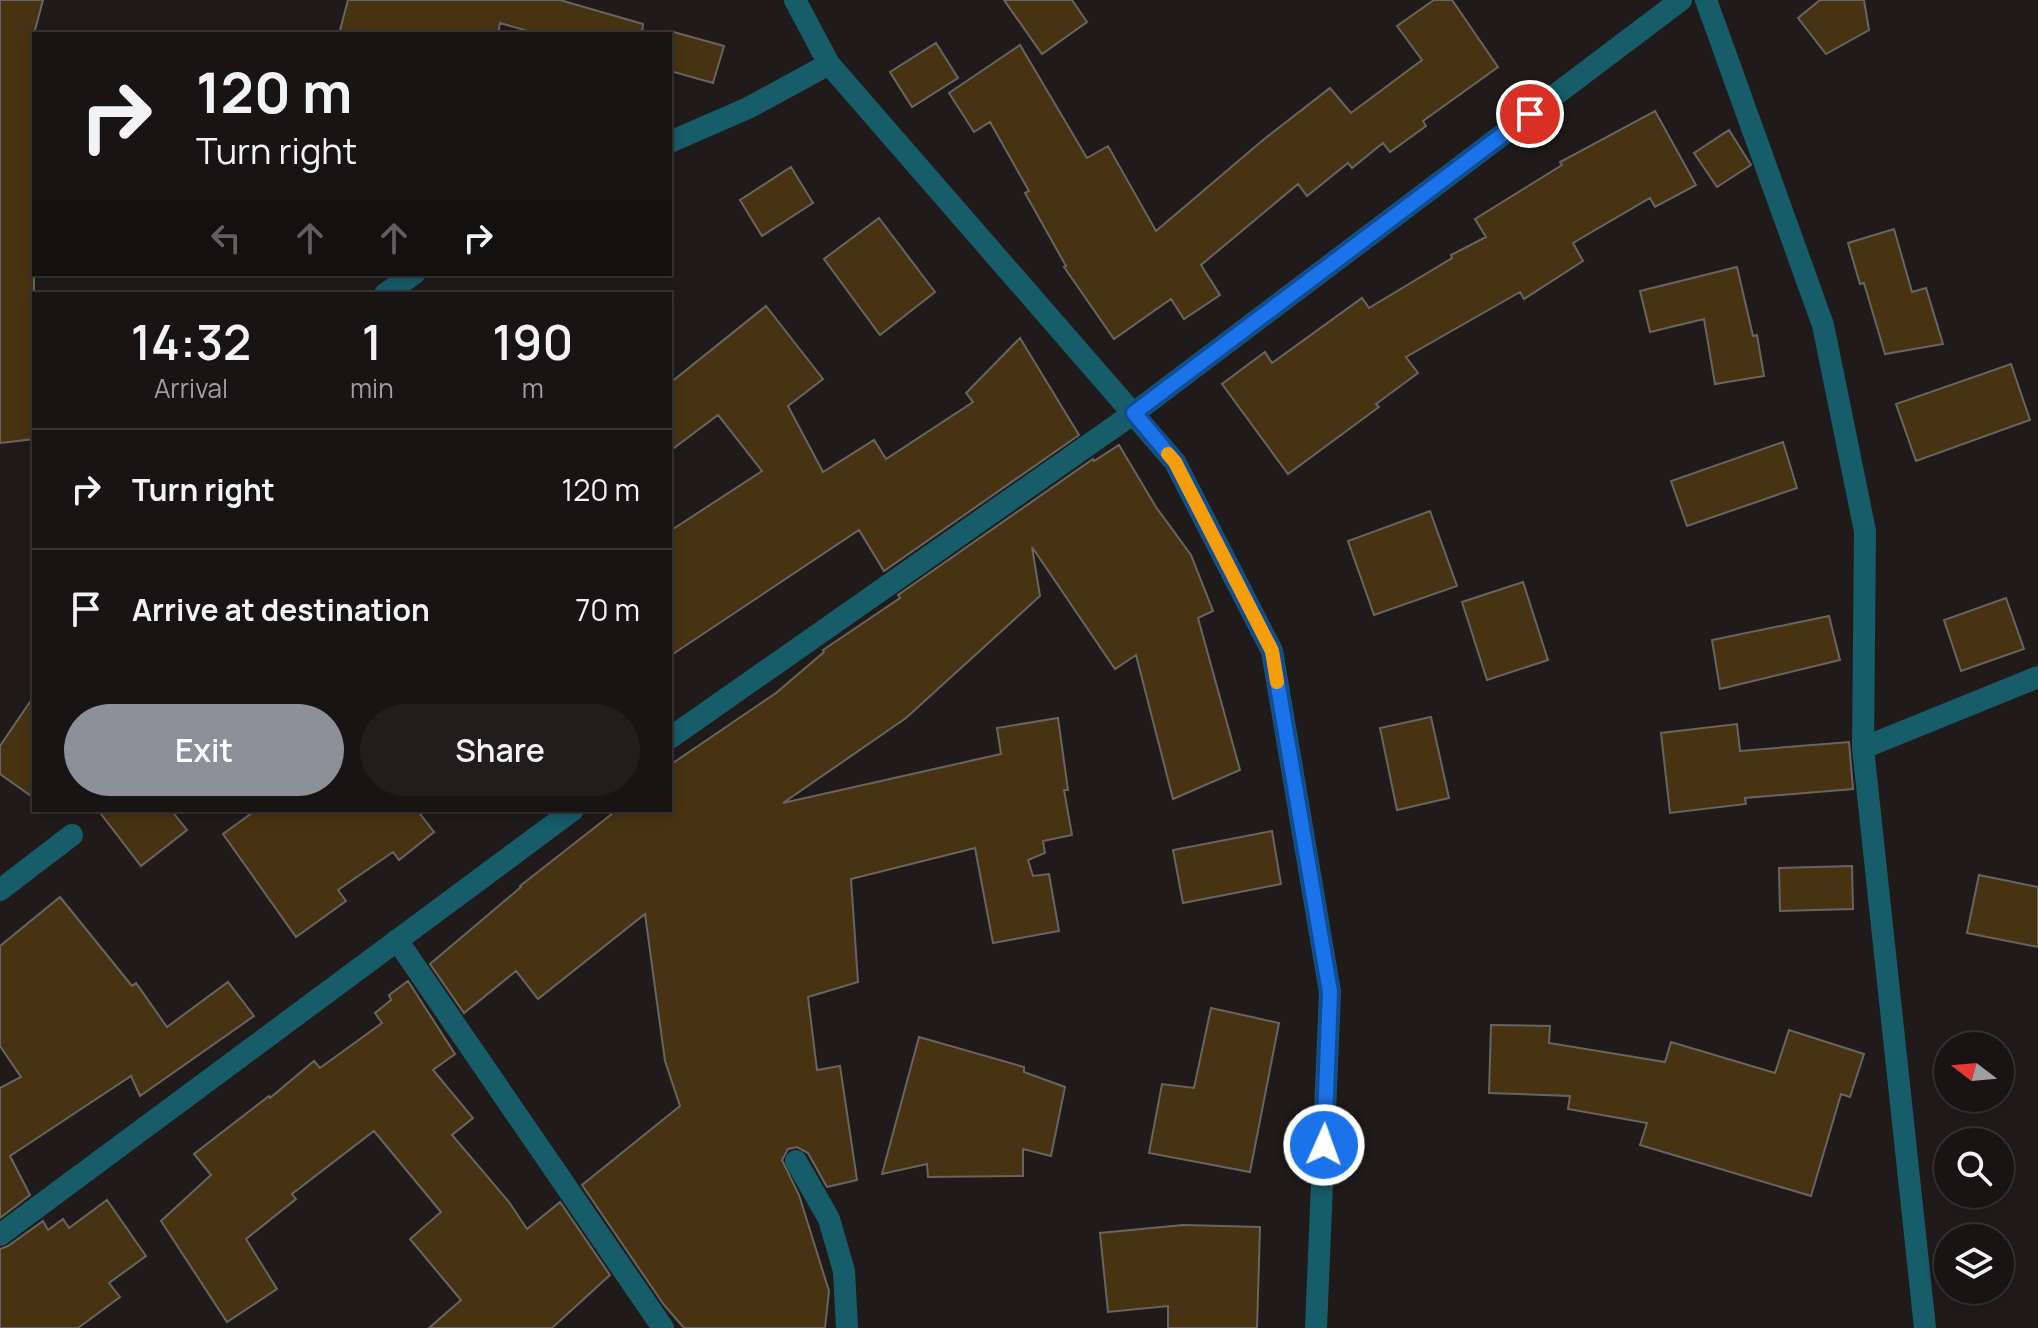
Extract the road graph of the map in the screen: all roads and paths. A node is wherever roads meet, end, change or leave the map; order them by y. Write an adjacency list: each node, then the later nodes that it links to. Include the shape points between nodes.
1 (795, 0): 4 (street)
2 (1681, 0): 8 (street)
3 (1706, 0): 11 (street, via 1823,325 1865,531)
4 (829, 64): 5 (street); 8 (street)
5 (672, 141)
6 (411, 276): 7 (street)
7 (388, 292)
8 (1134, 413): 10 (street); 20 (street, via 1175,462 1272,651 1330,992)
9 (2038, 677): 11 (street)
10 (672, 737)
11 (1863, 748): 21 (street)
12 (570, 812): 15 (street)
13 (72, 835): 14 (street)
14 (0, 890)
15 (397, 940): 17 (street); 18 (street)
16 (796, 1161): 19 (street, via 829,1219 844,1271)
17 (0, 1235)
18 (663, 1328)
19 (847, 1328)
20 (1316, 1328)
21 (1925, 1328)

